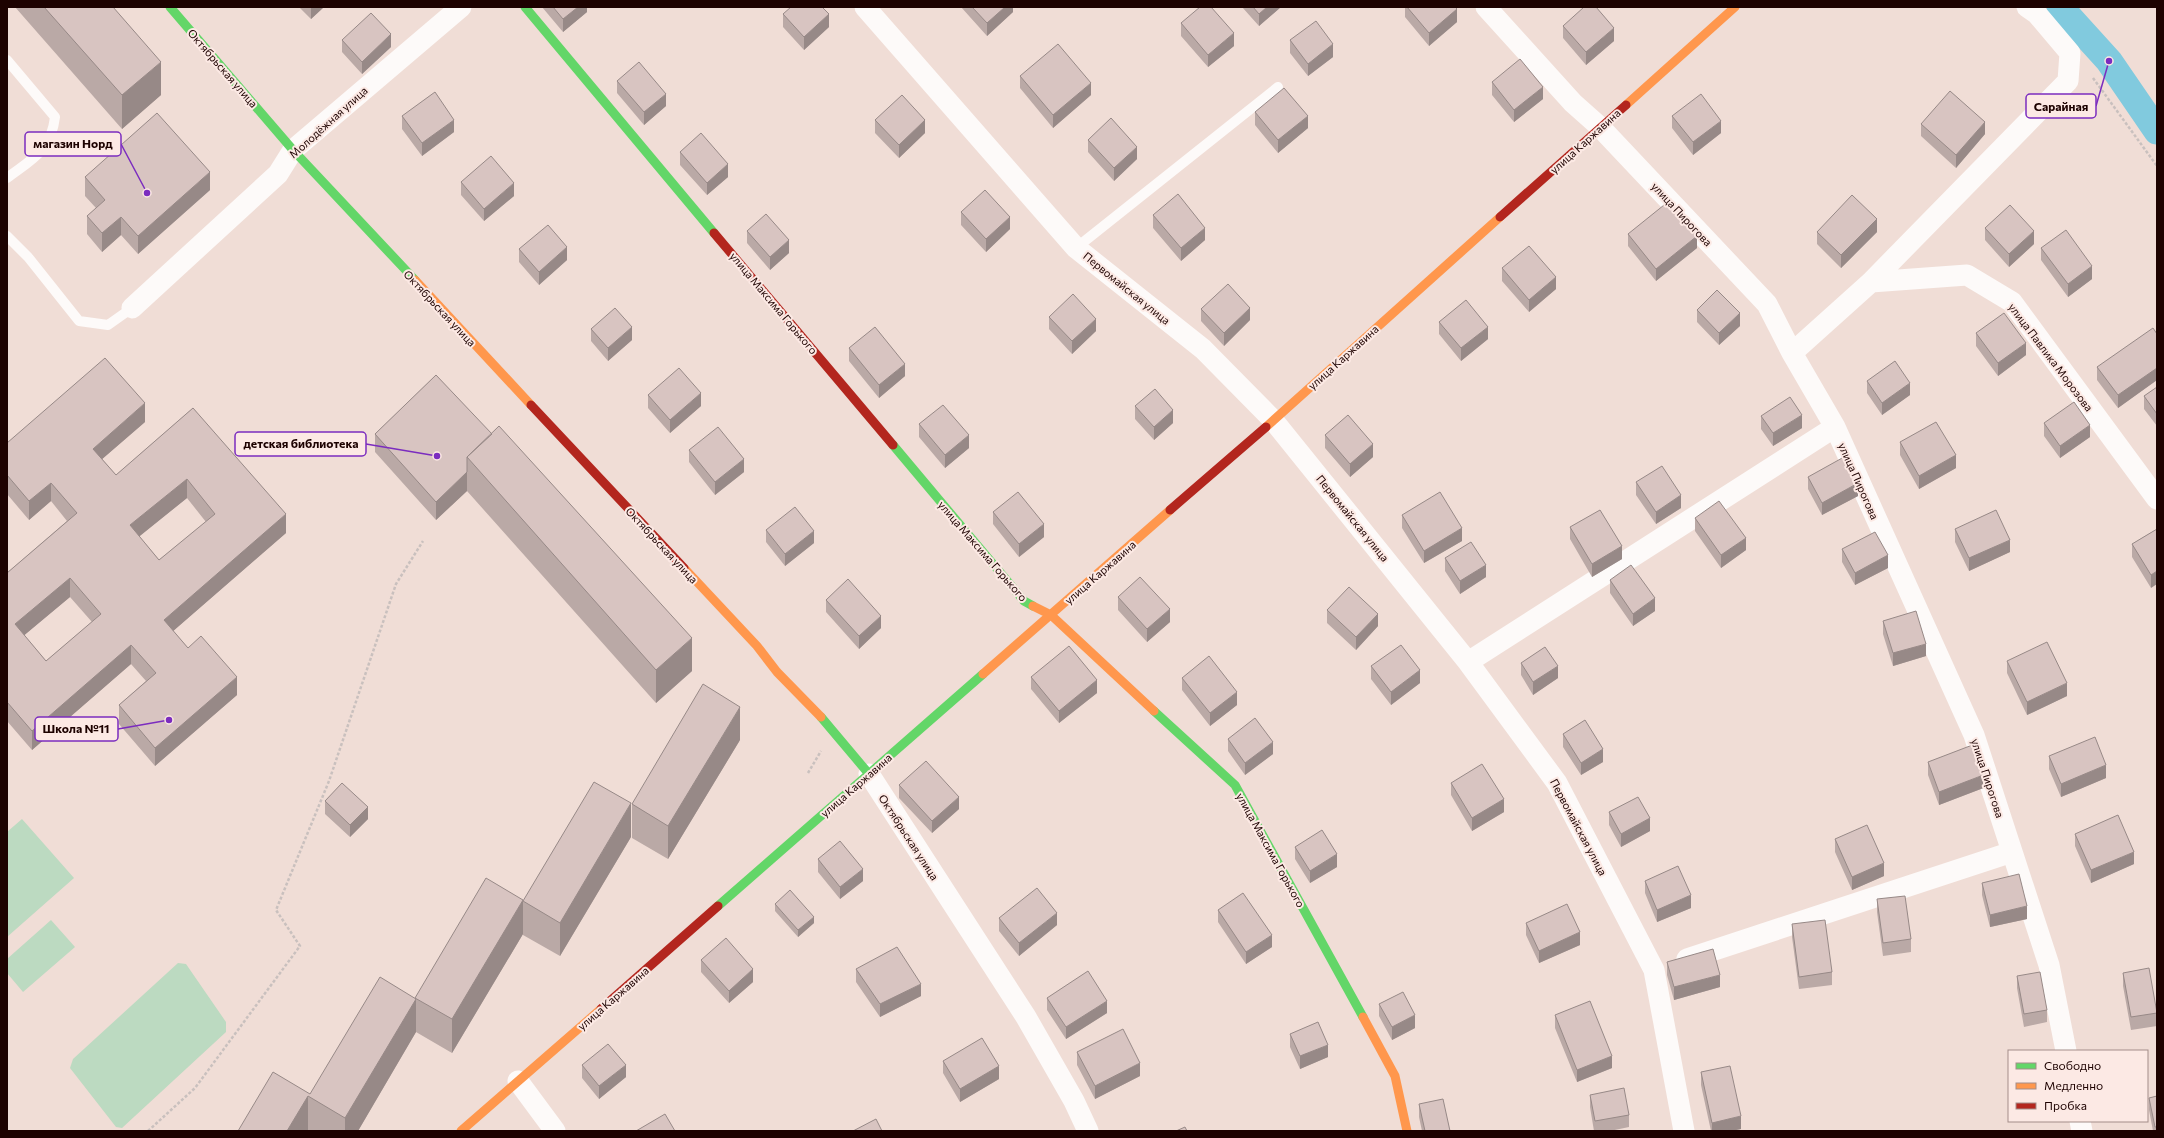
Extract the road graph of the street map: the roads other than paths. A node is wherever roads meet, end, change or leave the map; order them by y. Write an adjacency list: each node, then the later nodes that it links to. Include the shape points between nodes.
1 (170, 7): 11 (street, Октябрьская улица)
2 (461, 7): 11 (street, Молодёжная улица)
3 (525, 7): 21 (street, улица Максима Горького, via 1024,601)
4 (865, 7): 14 (street, Первомайская улица)
5 (1486, 7): 10 (street, улица Пирогова, via 1573,103)
6 (1735, 7): 10 (street, улица Каржавина)
7 (2027, 7): 15 (street, via 2037,14 2070,53 2068,81)
8 (7, 60): 12 (lane, via 56,117 48,144)
9 (1278, 87): 14 (lane)
10 (1600, 127): 17 (street, улица Пирогова, via 1767,304); 18 (street, улица Каржавина)
11 (293, 150): 16 (street, Молодёжная улица, via 278,174); 23 (street, Октябрьская улица, via 757,646 777,672 834,730)
12 (7, 178)
13 (7, 236): 16 (lane, via 28,257 79,321 108,325)
14 (1076, 248): 18 (street, Первомайская улица, via 1203,349)
15 (1871, 282): 17 (street); 20 (street, улица Павлика Морозова, via 1967,275 2012,302)
16 (132, 308)
17 (1792, 353): 19 (street, улица Пирогова)
18 (1273, 420): 21 (street, улица Каржавина); 22 (street, Первомайская улица)
19 (1835, 427): 22 (street); 24 (street, улица Пирогова, via 1974,735)
20 (2157, 499)
21 (1051, 615): 23 (street, улица Каржавина); 31 (street, улица Максима Горького, via 1235,785 1395,1076)
22 (1468, 662): 25 (street, Первомайская улица, via 1557,783)
23 (869, 774): 27 (street, улица Каржавина); 30 (street, Октябрьская улица, via 1026,1017 1074,1101)
24 (2012, 852): 25 (street); 26 (street, улица Пирогова, via 2049,965)
25 (1654, 970): 32 (street, Первомайская улица)
26 (2066, 1050)
27 (518, 1081): 28 (street, улица Каржавина); 29 (street)
28 (461, 1131)
29 (555, 1131)
30 (1088, 1131)
31 (1407, 1131)
32 (1684, 1131)

